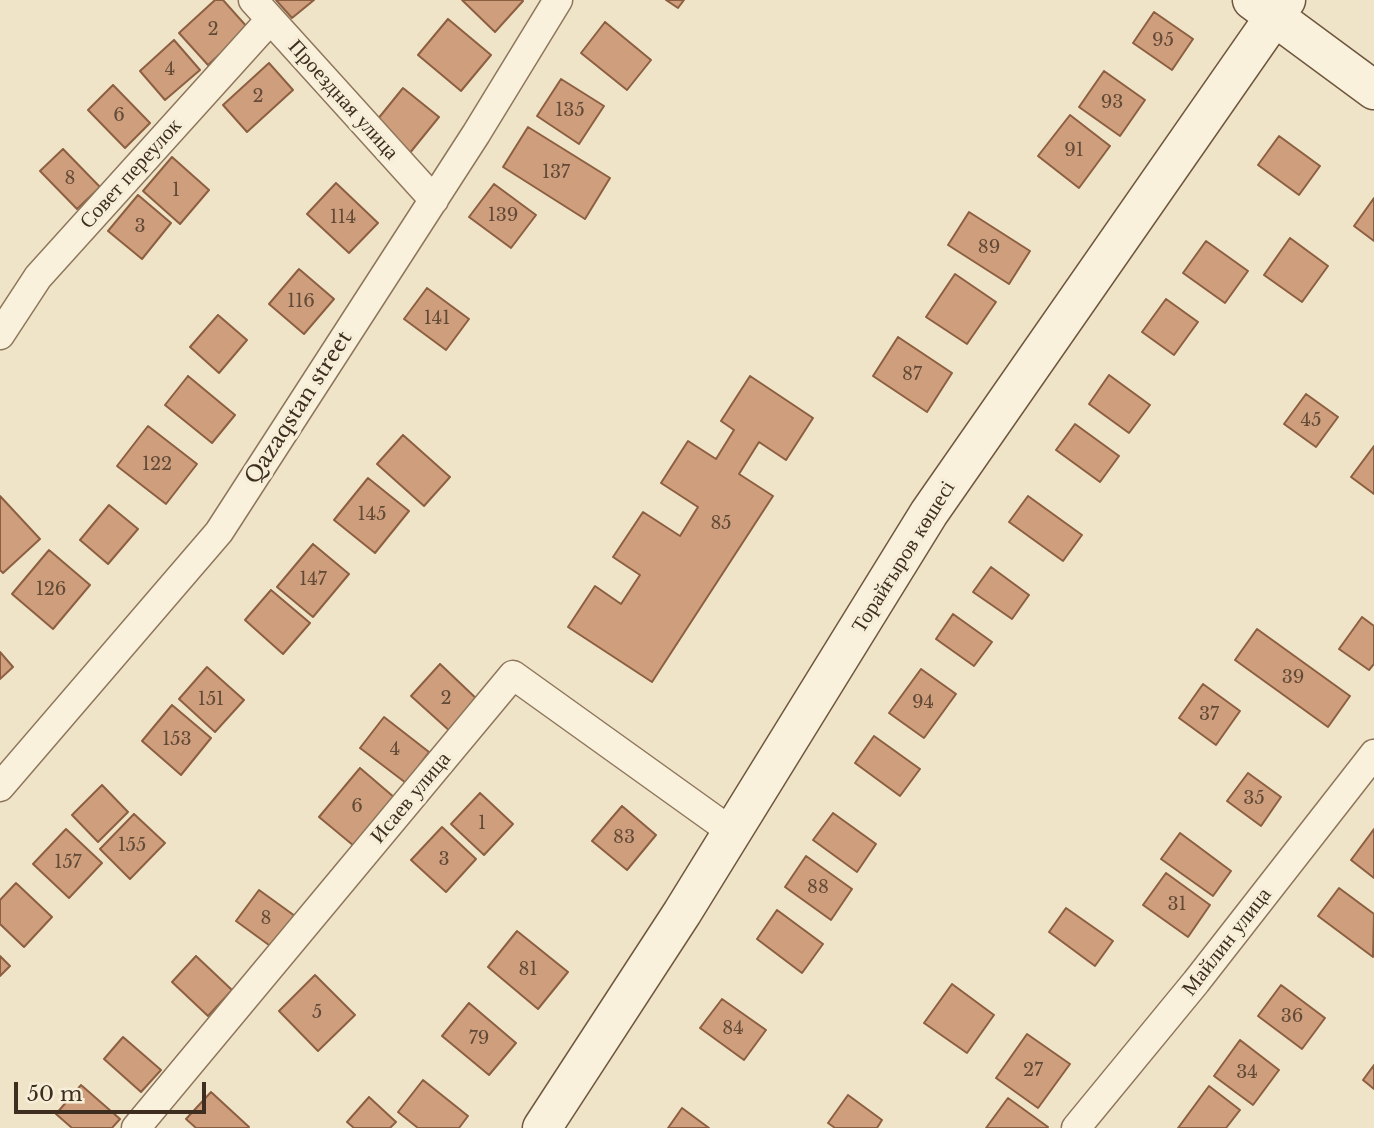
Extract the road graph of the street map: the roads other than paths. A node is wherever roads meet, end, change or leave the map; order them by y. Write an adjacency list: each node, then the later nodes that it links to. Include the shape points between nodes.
1 (558, 0): 5 (street, Qazaqstan street)
2 (1271, 6): 4 (street); 9 (street, Торайғыров көшесі, via 929,513)
3 (261, 10): 5 (street, Проездная улица); 6 (street, Совет переулок, via 37,277)
4 (1374, 90)
5 (434, 200): 8 (street, Qazaqstan street, via 219,532)
6 (0, 335)
7 (1374, 754): 12 (street, Майлин улица)
8 (0, 787)
9 (732, 832): 10 (street, Исаев улица, via 513,675); 11 (street, Торайғыров көшесі)
10 (136, 1128)
11 (542, 1128)
12 (1076, 1128)

